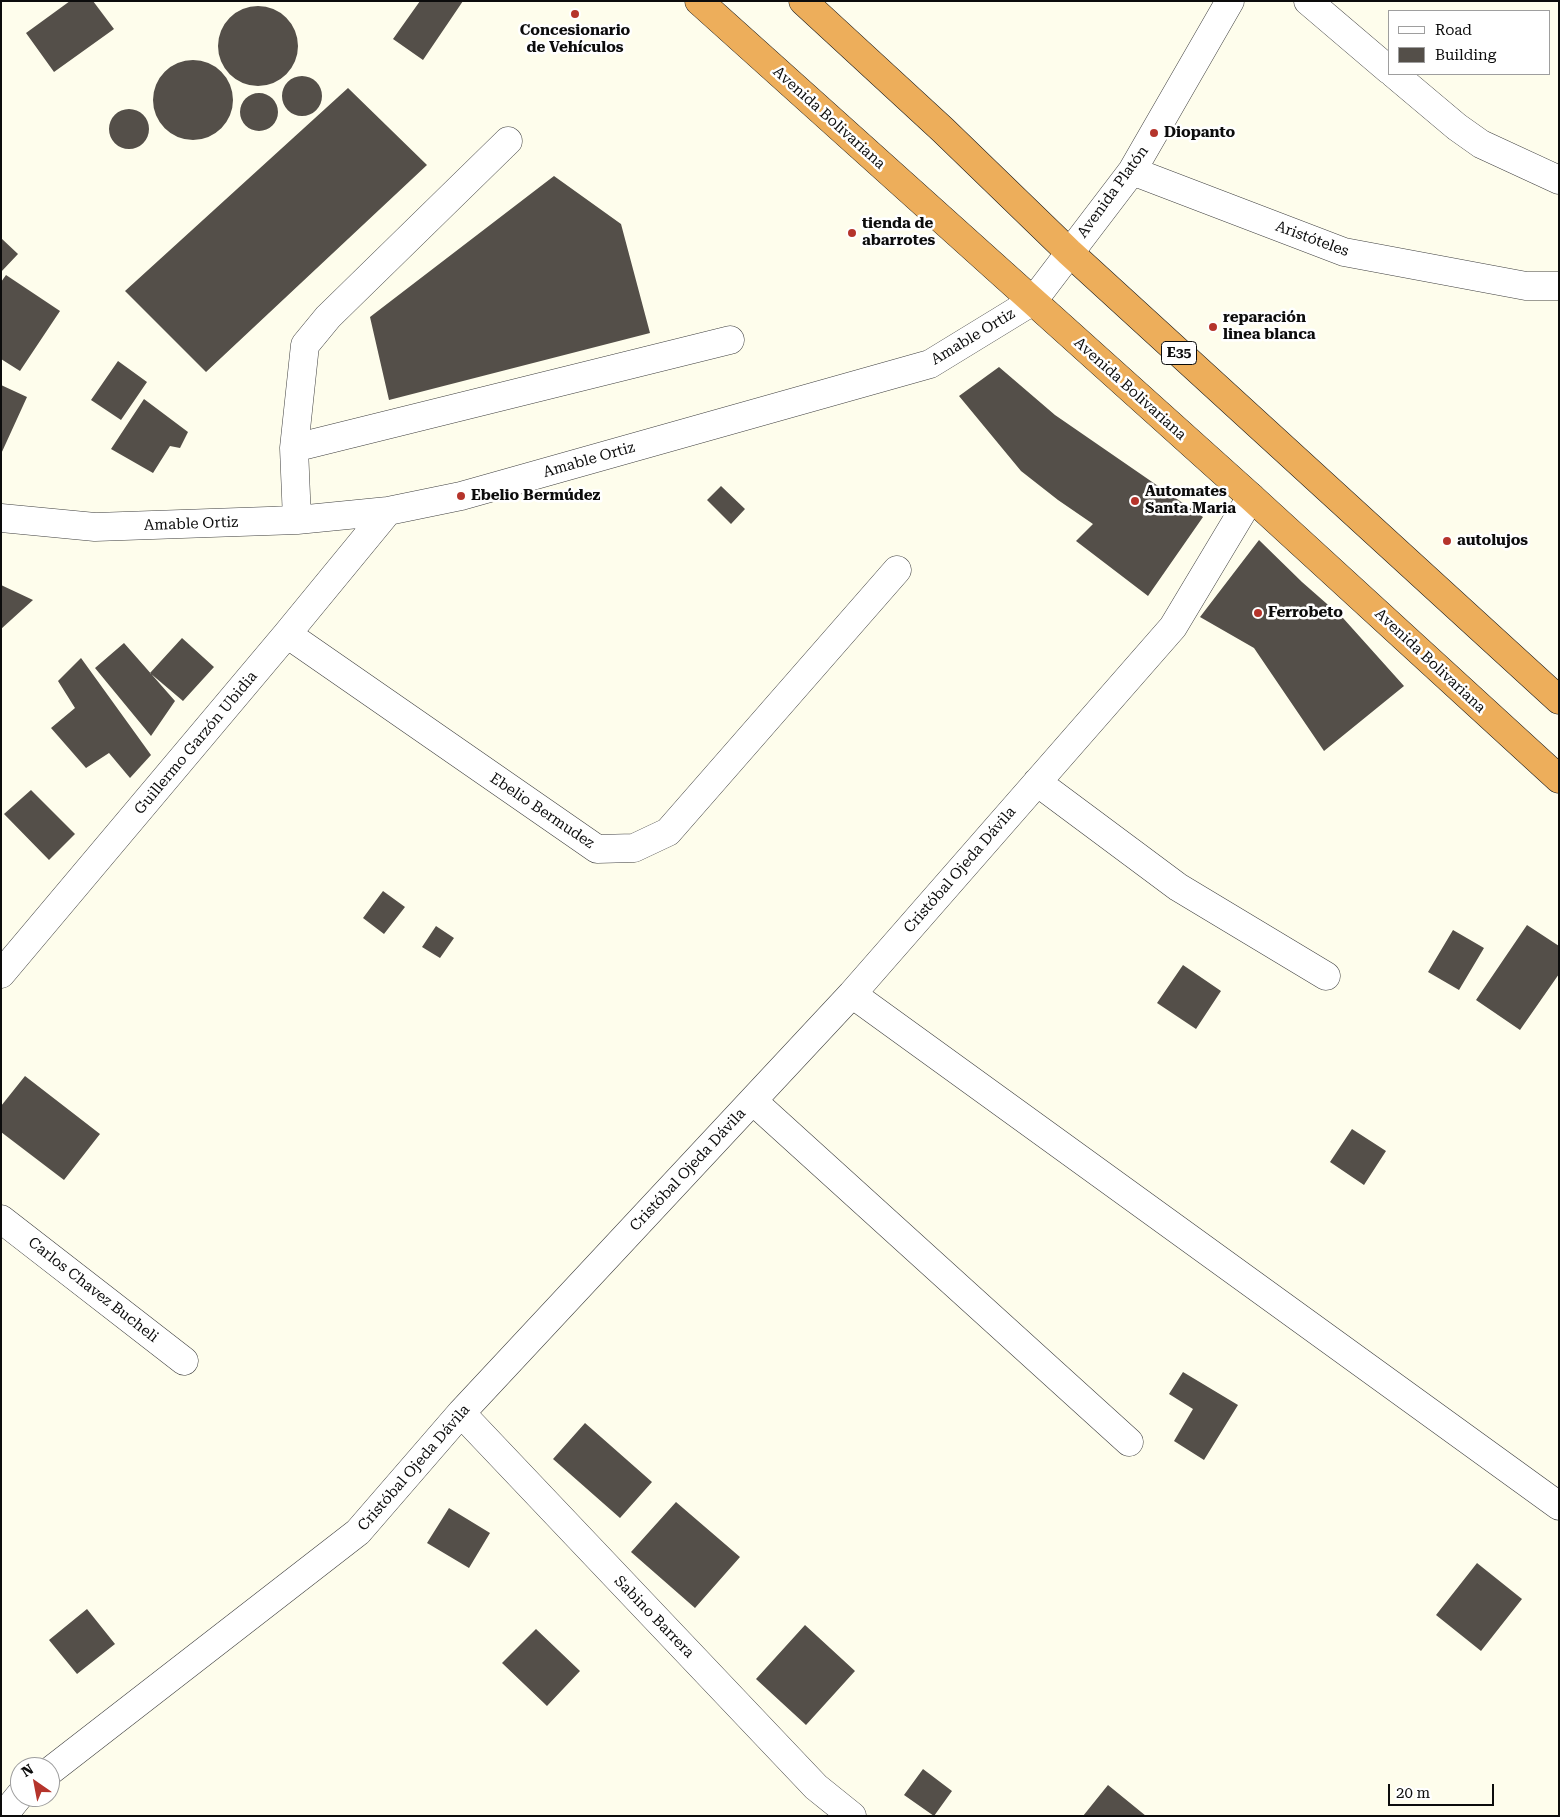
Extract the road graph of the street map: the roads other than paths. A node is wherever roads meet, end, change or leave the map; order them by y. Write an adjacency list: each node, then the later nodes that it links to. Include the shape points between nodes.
1 (699, 1): 12 (highway, Avenida Bolivariana)
2 (803, 1): 10 (highway, E35)
3 (1230, 1): 8 (street, Avenida Platón)
4 (1308, 1): 5 (street)
5 (1388, 69)
6 (1395, 75): 9 (street, via 1481,144)
7 (508, 141): 14 (street, via 328,316 305,345)
8 (1132, 171): 10 (street, Avenida Platón); 11 (street, Aristóteles, via 1344,252 1526,286)
9 (1559, 180)
10 (1069, 252): 12 (street, Amable Ortiz); 21 (highway, E35)
11 (1559, 286)
12 (1033, 301): 15 (highway, Avenida Bolivariana); 16 (street, Amable Ortiz, via 930,364 460,496)
13 (730, 340): 14 (street)
14 (294, 448): 18 (street)
15 (1251, 497): 22 (highway, Avenida Bolivariana); 23 (street, Cristóbal Ojeda Dávila, via 1173,628)
16 (388, 511): 18 (street, Amable Ortiz); 20 (street, Guillermo Garzón Ubidia)
17 (1, 518): 18 (street, Amable Ortiz, via 95,527)
18 (297, 520)
19 (897, 570): 20 (street, Ebelio Bermudez, via 668,832 634,848 597,849)
20 (287, 634): 24 (street, Guillermo Garzón Ubidia)
21 (1559, 700)
22 (1559, 779)
23 (1037, 782): 25 (street, via 1178,887); 26 (street, Cristóbal Ojeda Dávila)
24 (1, 974)
25 (1326, 976)
26 (852, 994): 27 (street, Cristóbal Ojeda Dávila); 32 (street)
27 (753, 1101): 30 (street, Cristóbal Ojeda Dávila); 31 (street)
28 (1, 1219): 29 (street, Carlos Chavez Bucheli)
29 (184, 1361)
30 (461, 1413): 33 (street, Cristóbal Ojeda Dávila, via 358,1532); 34 (street, Sabino Barrera, via 816,1787)
31 (1129, 1442)
32 (1559, 1506)
33 (60, 1763)
34 (852, 1816)

